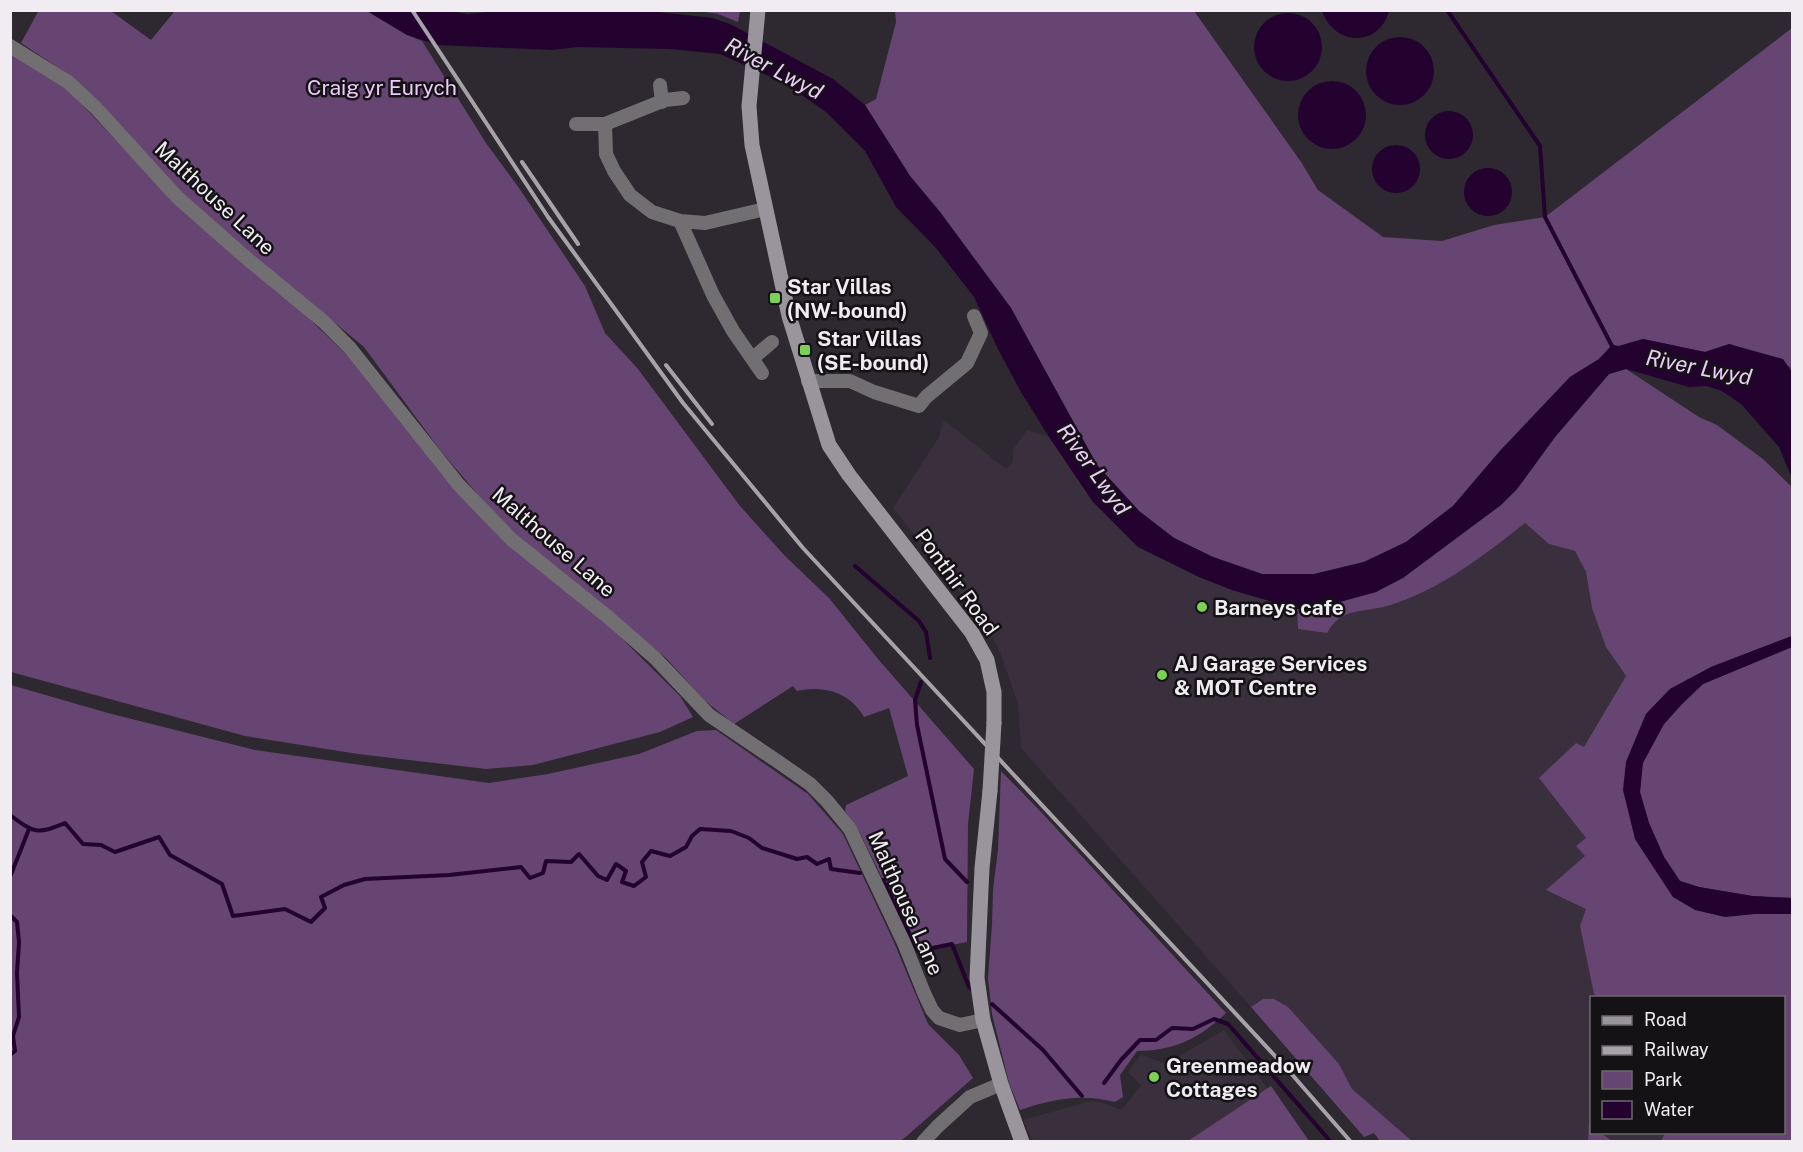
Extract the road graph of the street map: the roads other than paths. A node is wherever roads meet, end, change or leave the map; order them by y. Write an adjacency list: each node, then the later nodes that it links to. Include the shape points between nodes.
1 (758, 10): 8 (main road, Ponthir Road, via 748,106)
2 (10, 46): 15 (street, Malthouse Lane, via 68,82 177,197 324,322 350,348 458,484 511,538 655,658 709,715 810,784 833,807 850,829 932,1010 939,1018 960,1025)
3 (660, 85): 5 (street)
4 (683, 98): 5 (street)
5 (662, 102): 7 (street)
6 (576, 124): 7 (street)
7 (605, 124): 9 (street, via 606,154 630,195 652,212)
8 (765, 209): 9 (street, via 705,223); 14 (main road, Ponthir Road)
9 (680, 221): 12 (street, via 713,295)
10 (974, 316): 14 (street, via 981,333 967,363 919,406 850,381)
11 (772, 342): 12 (street)
12 (753, 358): 13 (street)
13 (762, 373)
14 (808, 381): 15 (main road, Ponthir Road, bridge, via 829,445 972,633 987,660 994,692 994,723 977,978)
15 (983, 1020): 16 (main road, Ponthir Road)
16 (1001, 1084): 17 (street, via 970,1097); 18 (main road, Ponthir Road)
17 (923, 1142)
18 (1022, 1142)

